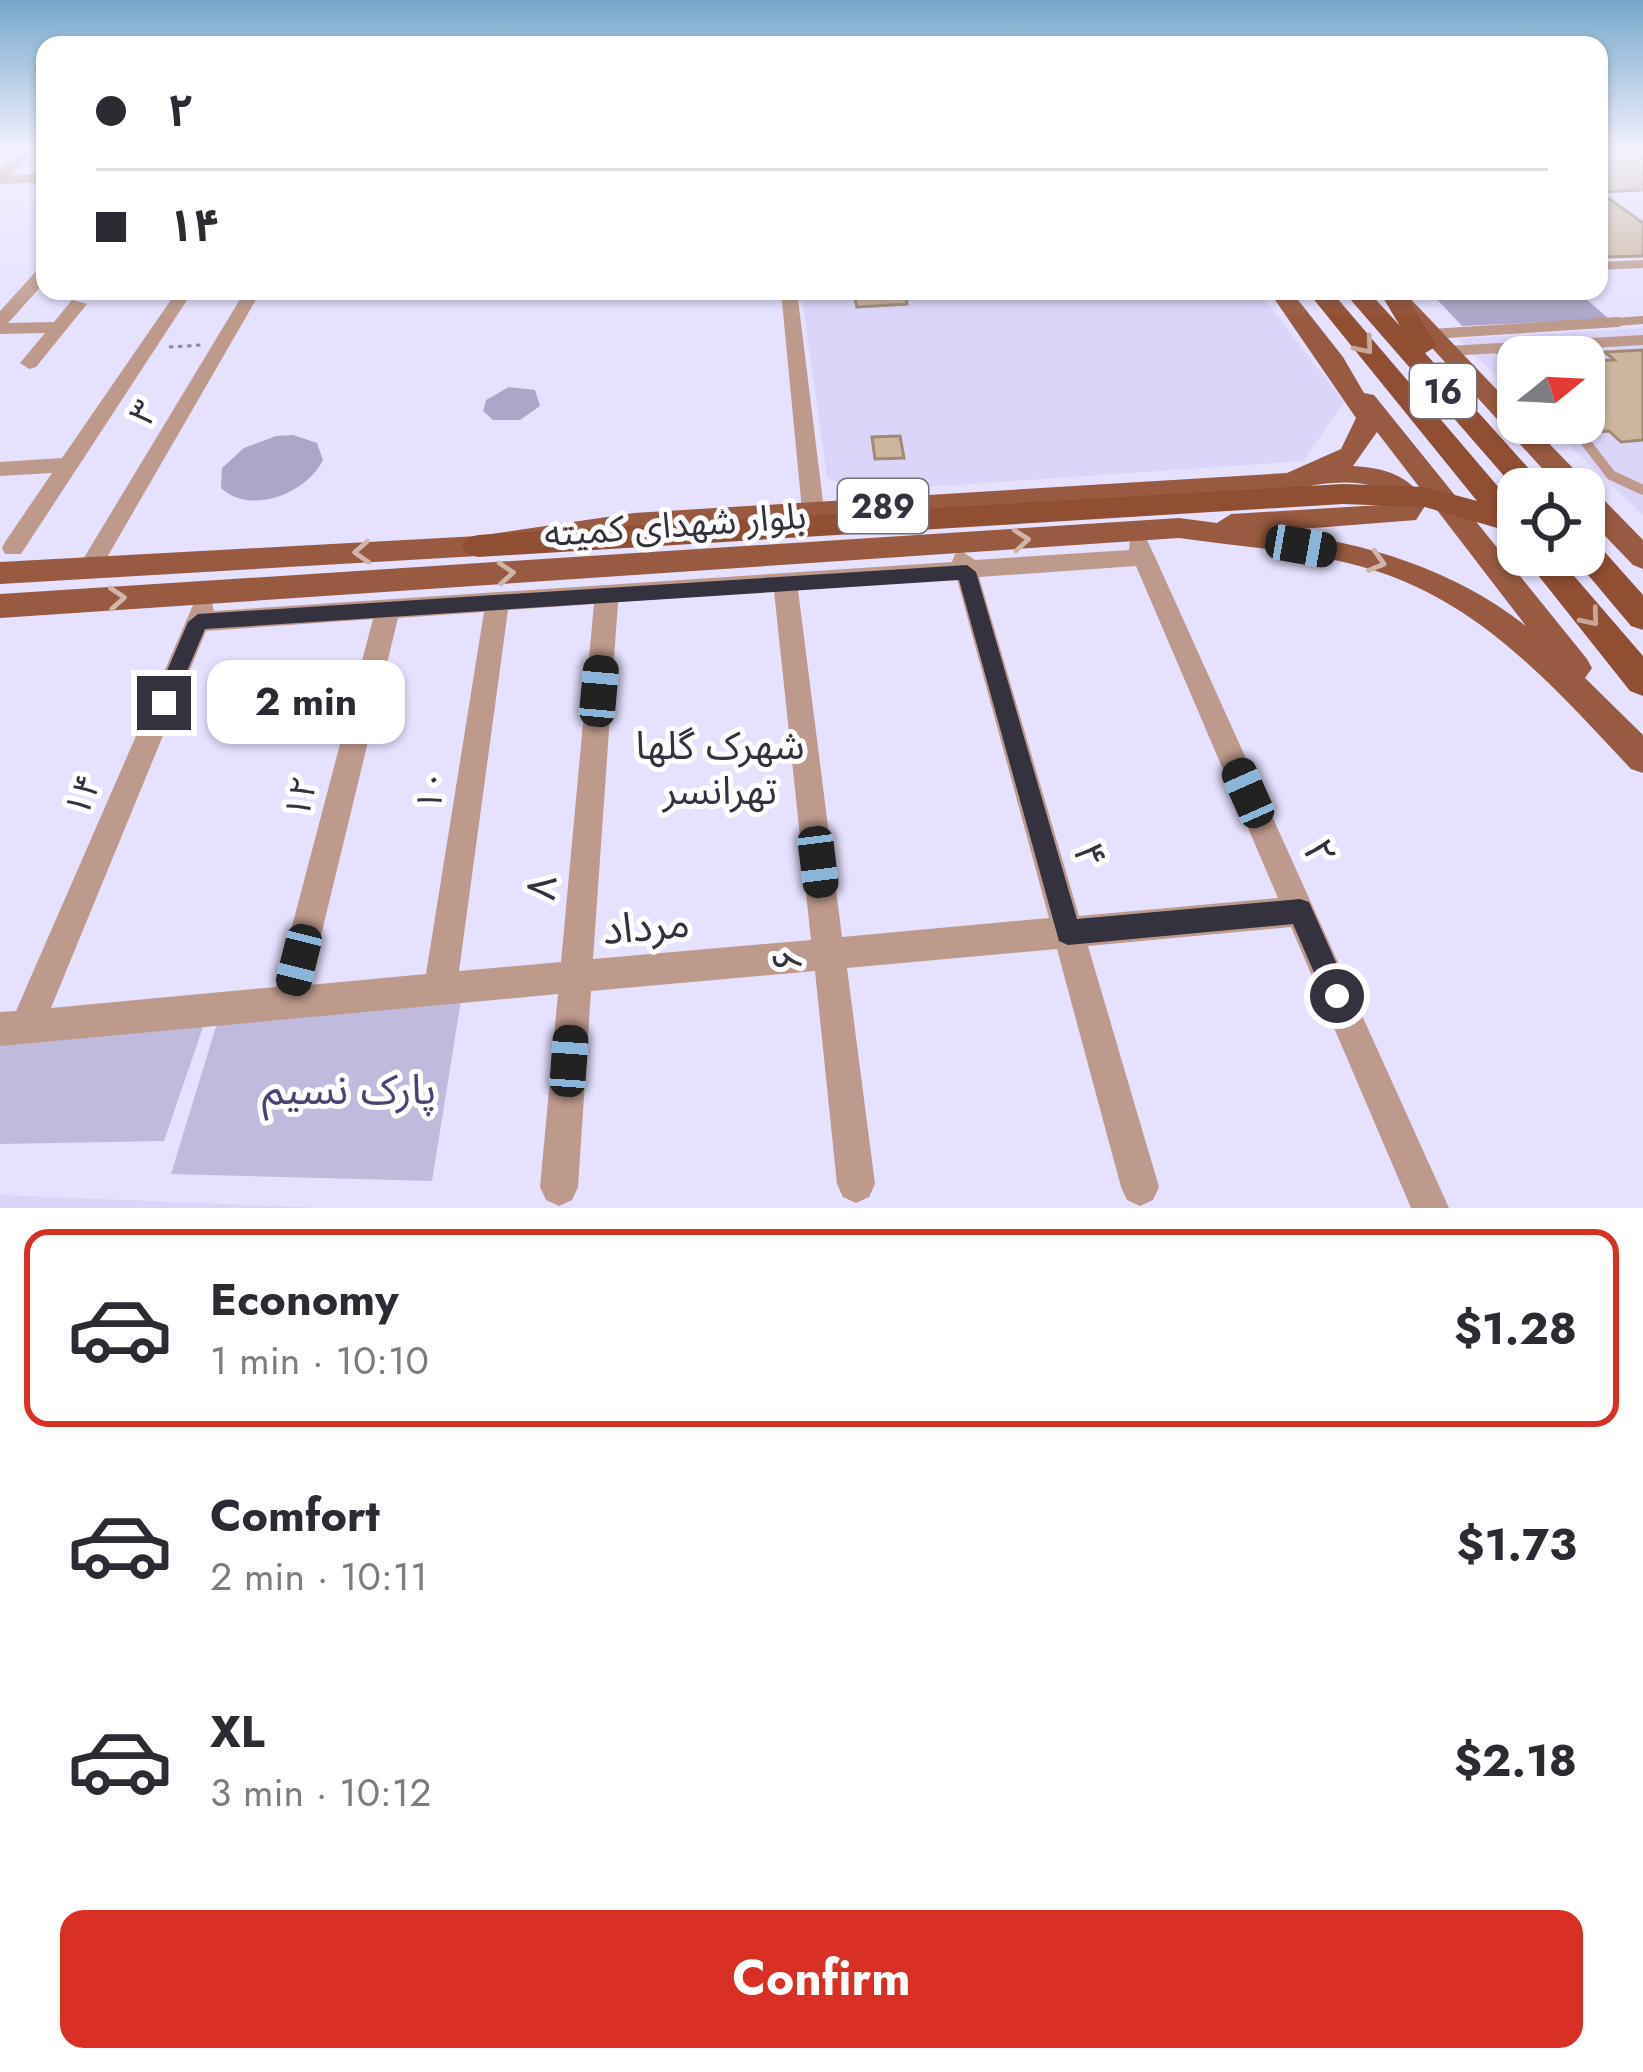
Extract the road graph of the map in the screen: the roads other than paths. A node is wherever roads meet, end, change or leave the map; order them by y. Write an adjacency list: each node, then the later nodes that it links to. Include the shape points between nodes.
1 (1643, 264): 2 (lane)
2 (1608, 266)
3 (36, 283): 14 (street)
4 (179, 300): 24 (street)
5 (248, 300): 40 (street, ۳)
6 (790, 300): 31 (street)
7 (1287, 300): 19 (main road)
8 (1326, 300): 30 (highway, 16, one-way to 30)
9 (1363, 300): 22 (highway, 16)
10 (1396, 300): 22 (highway)
11 (1399, 300): 17 (main road)
12 (78, 304): 15 (street)
13 (1643, 320): 17 (lane)
14 (0, 326): 15 (street)
15 (58, 327): 21 (street)
16 (1643, 340): 18 (lane)
17 (1439, 342): 20 (lane); 26 (main road)
18 (1605, 342)
19 (1323, 347): 28 (main road, بلوار شهدای کمیته / 289, via 1368,418 1364,440 1342,464); 54 (main road)
20 (1497, 348)
21 (29, 363)
22 (1472, 424): 25 (highway, 16)
23 (1592, 444): 29 (lane, via 1611,478)
24 (68, 465): 27 (street); 39 (street)
25 (1513, 468)
26 (1556, 468)
27 (0, 469)
28 (1288, 482): 31 (main road, بلوار شهدای کمیته / 289); 34 (main road, via 1375,477 1400,485 1413,503 1406,513)
29 (1643, 490)
30 (1497, 502)
31 (813, 511): 36 (main road, بلوار شهدای کمیته / 289, via 588,527)
32 (1605, 519): 37 (main road)
33 (1497, 520): 36 (highway, via 1425,497 1343,494)
34 (1179, 528): 35 (main road, بلوار شهدای کمیته / 289); 54 (main road, بلوار شهدای کمیته / 289, one-way to 54, via 1401,569 1525,641)
35 (1138, 544): 38 (main road, بلوار شهدای کمیته / 289, one-way to 35); 55 (street, ۲)
36 (478, 546): 40 (main road, بلوار شهدای کمیته / 289, one-way to 40)
37 (1643, 558)
38 (963, 559): 44 (street); 45 (main road, بلوار شهدای کمیته / 289, one-way to 38); 56 (street, ۴)
39 (6, 561): 40 (main road, بلوار شهدای کمیته / 289)
40 (90, 566)
41 (1605, 572): 48 (highway)
42 (1556, 576): 53 (highway, one-way to 53)
43 (1605, 576): 51 (highway)
44 (785, 584): 46 (street); 57 (street, ۶)
45 (211, 592): 49 (main road, بلوار شهدای کمیته / 289, one-way to 45); 52 (street, ۱۴)
46 (607, 596): 47 (street); 58 (street, ۸)
47 (497, 602): 50 (street); 59 (street, ۱۰)
48 (1643, 604)
49 (0, 606)
50 (388, 610): 52 (street); 60 (street, ۱۲)
51 (1643, 617)
52 (198, 622): 61 (street, ۱۴)
53 (1643, 681)
54 (1643, 755)
55 (1300, 911): 56 (street, مرداد); 65 (street, ۲)
56 (1068, 932): 57 (street, مرداد); 64 (street, ۴)
57 (829, 954): 58 (street, مرداد); 62 (street, ۶)
58 (576, 978): 59 (street, مرداد); 63 (street, ۸)
59 (440, 990): 60 (street, مرداد)
60 (288, 1004): 61 (street, مرداد)
61 (13, 1029)
62 (856, 1184)
63 (559, 1187)
64 (1140, 1187)
65 (1430, 1208)

